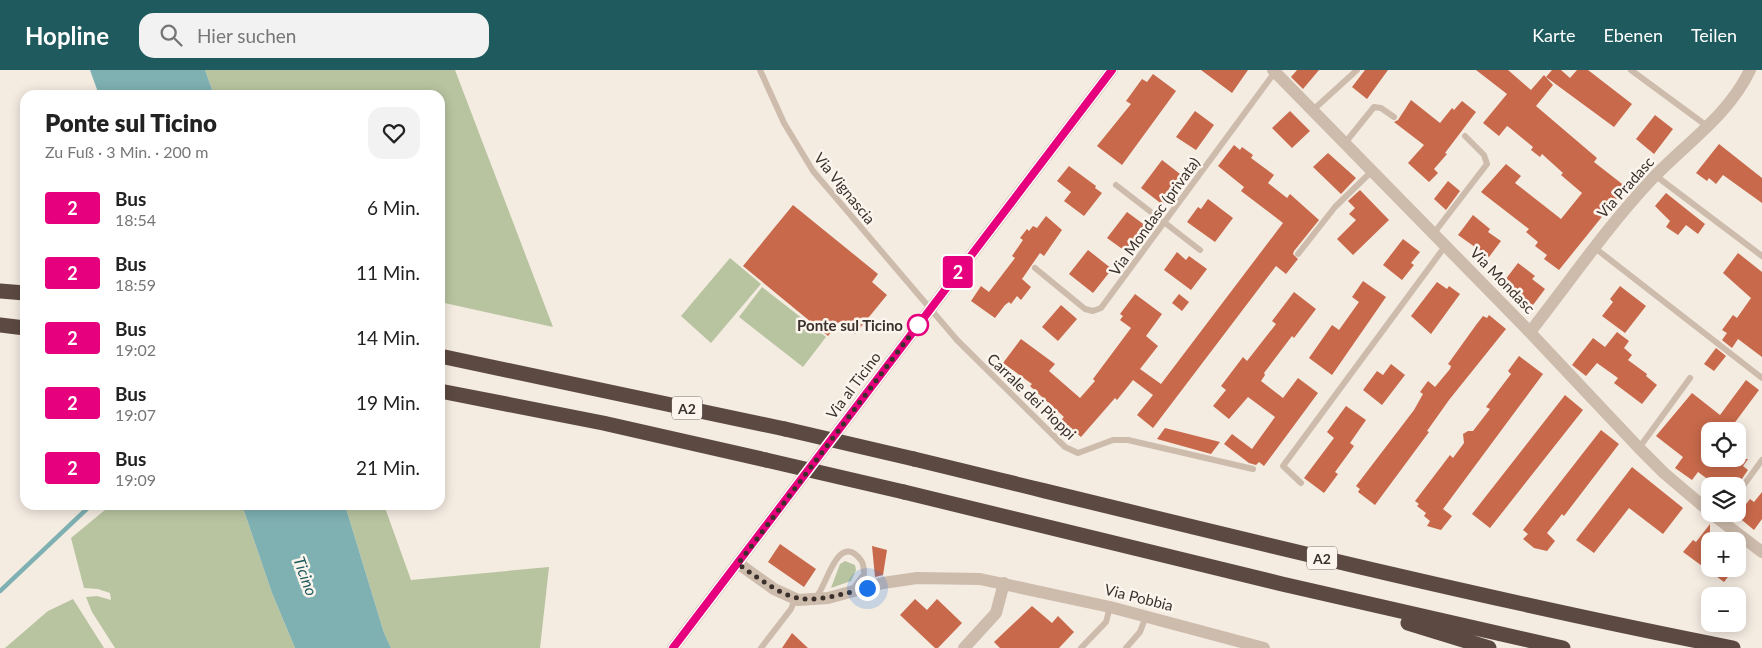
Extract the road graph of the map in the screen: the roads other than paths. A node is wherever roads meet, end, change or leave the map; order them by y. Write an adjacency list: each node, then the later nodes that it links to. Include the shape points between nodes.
1 (760, 70): 25 (lane, Via Vignascia, via 774,103 813,171)
2 (1112, 70): 25 (street, Via al Ticino)
3 (1357, 70): 7 (lane)
4 (1631, 70): 9 (lane)
5 (1750, 70): 9 (street, Via Pradasc, via 1734,97)
6 (1279, 74): 7 (street, Via Mondasc); 15 (lane, Via Mondasc (privata))
7 (1313, 110): 11 (street, Via Mondasc)
8 (1394, 117): 11 (lane, via 1374,107)
9 (1707, 126): 13 (street, Via Pradasc)
10 (1465, 136): 16 (lane, via 1484,155 1487,164)
11 (1345, 143): 12 (street, Via Mondasc)
12 (1372, 170): 16 (street, Via Mondasc); 20 (lane, via 1335,207)
13 (1656, 176): 18 (street, Via Pradasc); 21 (lane)
14 (1116, 185): 15 (lane)
15 (1164, 222): 19 (lane); 22 (lane, Via Mondasc (privata), via 1105,305 1097,310 1085,309)
16 (1434, 233): 17 (street, Via Mondasc)
17 (1446, 245): 28 (street, Via Mondasc); 37 (lane, via 1283,466)
18 (1595, 248): 28 (street, Via Pradasc); 31 (lane)
19 (1200, 250)
20 (1298, 254)
21 (1762, 256)
22 (1035, 268)
23 (0, 291): 24 (highway)
24 (20, 293)
25 (929, 310): 35 (lane, Carrale dei Pioppi, via 1070,451 1078,452 1113,440 1128,440); 41 (street, Via al Ticino)
26 (0, 325): 27 (highway)
27 (20, 327)
28 (1530, 332): 33 (street, Via Mondasc)
29 (445, 357): 56 (highway, A2, bridge, via 785,429 1400,576)
30 (1690, 378): 33 (lane)
31 (1762, 378)
32 (445, 392): 43 (highway, A2, bridge, via 766,460)
33 (1639, 448): 38 (street, Via Mondasc)
34 (1762, 460): 36 (lane)
35 (1253, 469)
36 (1746, 482)
37 (1301, 483)
38 (1701, 502)
39 (1726, 522): 40 (street, Via Mondasc)
40 (1762, 552)
41 (738, 564): 45 (street, via 774,589); 48 (street, Via al Ticino)
42 (1004, 583): 44 (street, Via Pobbia, via 935,577 898,580); 46 (street, Via Pobbia); 50 (street, via 996,613)
43 (1282, 584): 54 (highway, A2); 55 (highway, A2)
44 (850, 592): 45 (street, Via Pobbia); 45 (lane, via 862,579 864,569 856,555 845,553 835,559 821,592)
45 (801, 600): 49 (lane)
46 (1110, 606): 47 (street, Via Pobbia); 51 (lane, via 1106,622)
47 (1146, 616): 52 (lane, via 1140,632); 53 (street, Via Pobbia)
48 (673, 648)
49 (761, 648)
50 (964, 648)
51 (1081, 648)
52 (1126, 648)
53 (1264, 648)
54 (1489, 648)
55 (1563, 648)
56 (1733, 648)

